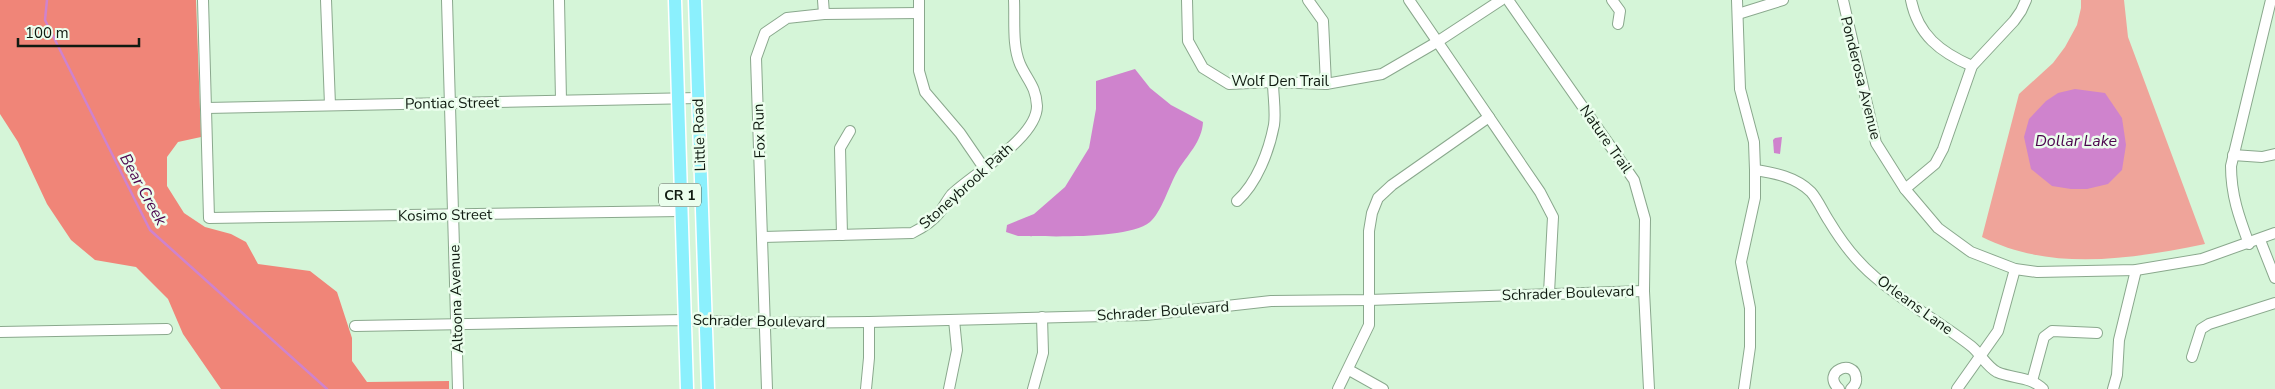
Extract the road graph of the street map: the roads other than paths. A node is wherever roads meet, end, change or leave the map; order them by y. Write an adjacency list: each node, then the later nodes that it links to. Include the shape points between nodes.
1 (203, 0): 35 (street)
2 (326, 0): 34 (street)
3 (447, 0): 33 (street, Altoona Avenue)
4 (559, 0): 32 (street)
5 (675, 0): 30 (main road, Little Road / CR 1)
6 (695, 0): 31 (main road, Little Road / CR 1)
7 (823, 0): 23 (street)
8 (919, 0): 22 (street)
9 (1014, 0): 40 (street, Stoneybrook Path, via 1015,44 1020,64 1034,86 1037,107 1031,124 1019,139)
10 (1187, 0): 28 (street, Wolf Den Trail, via 1188,41 1203,68 1229,84)
11 (1308, 0): 29 (street, via 1323,22)
12 (1409, 0): 26 (street)
13 (1500, 0): 26 (street, Wolf Den Trail)
14 (1508, 0): 54 (street, Nature Trail, via 1634,180 1645,219)
15 (1612, 0): 25 (street, via 1620,11)
16 (1737, 0): 24 (street)
17 (1783, 0): 24 (street)
18 (1842, 0): 42 (street, Ponderosa Avenue, via 1876,143)
19 (1911, 0): 27 (street, via 1914,14 1926,36 1950,56)
20 (2026, 0): 27 (street, via 2014,21)
21 (2271, 0): 39 (street)
22 (919, 13): 23 (street, Fox Run); 40 (street, via 919,72 925,92)
23 (824, 14): 48 (street, Fox Run, via 787,18 765,33 756,58)
24 (1738, 14): 41 (street, via 1740,88 1754,142)
25 (1618, 24)
26 (1437, 42): 29 (street, Wolf Den Trail, via 1382,74); 36 (street)
27 (1972, 66): 42 (street, via 1935,164)
28 (1273, 82): 29 (street, Wolf Den Trail); 43 (street, via 1274,124 1248,190)
29 (1326, 84)
30 (677, 98): 31 (street, Pontiac Street); 32 (street, Pontiac Street); 44 (main road, Little Road / CR 1)
31 (698, 98): 61 (main road, Little Road / CR 1)
32 (561, 100): 33 (street, Pontiac Street)
33 (450, 103): 34 (street, Pontiac Street); 45 (street, Altoona Avenue)
34 (330, 105): 35 (street, Pontiac Street)
35 (206, 108): 45 (street, Kosimo Street, via 209,218)
36 (1489, 117): 55 (street, via 1540,192 1553,217); 56 (street, via 1378,198 1369,231)
37 (850, 131): 47 (street, via 840,148)
38 (2275, 154): 39 (street, via 2262,157)
39 (2233, 155): 50 (street, via 2231,187)
40 (984, 168): 47 (street, Stoneybrook Path, via 951,196 939,214 912,233)
41 (1755, 170): 69 (street, Orleans Lane, via 1794,180 1811,192 1850,251 1874,276); 84 (street, via 1755,198 1741,262 1750,308 1750,347)
42 (1905, 189): 51 (street, Ponderosa Avenue, via 1938,228 1971,252)
43 (1237, 201)
44 (681, 210): 45 (street, Kosimo Street); 59 (main road, Little Road / CR 1)
45 (453, 214): 64 (street, Altoona Avenue)
46 (2275, 234): 49 (street, Ponderosa Avenue)
47 (842, 235): 48 (street, Stoneybrook Path)
48 (763, 237): 63 (street, Fox Run)
49 (2260, 240): 50 (street, Ponderosa Avenue); 53 (street)
50 (2249, 244): 52 (street, Ponderosa Avenue, via 2202,259)
51 (2015, 269): 52 (street, Ponderosa Avenue, via 2037,272); 69 (street, via 1998,331)
52 (2136, 270): 72 (street, via 2119,340)
53 (2275, 278)
54 (1644, 291): 55 (street, Schrader Boulevard); 83 (street, Nature Trail)
55 (1549, 293): 56 (street, Schrader Boulevard)
56 (1369, 300): 58 (street, Schrader Boulevard, via 1271,301 1146,315); 71 (street, via 1369,325)
57 (2275, 303): 70 (street, via 2201,329)
58 (1042, 317): 60 (street, Schrader Boulevard); 80 (street, via 1043,353)
59 (683, 320): 61 (street, Schrader Boulevard); 64 (street, Schrader Boulevard); 75 (main road, Little Road / CR 1)
60 (954, 320): 62 (street, Schrader Boulevard); 79 (street, via 957,350)
61 (705, 322): 63 (street, Schrader Boulevard); 76 (main road, Little Road / CR 1)
62 (869, 322): 63 (street, Schrader Boulevard); 78 (street)
63 (764, 323): 77 (street, Fox Run)
64 (456, 324): 65 (street, Schrader Boulevard); 74 (street, Altoona Avenue)
65 (355, 326)
66 (167, 329): 67 (street)
67 (0, 332)
68 (2097, 333): 73 (street, via 2052,331 2044,337)
69 (1981, 354): 73 (street, Orleans Lane, via 1987,364 1998,372); 87 (street)
70 (2192, 357)
71 (1349, 370): 81 (street); 82 (street)
72 (2117, 375): 89 (street); 90 (street)
73 (2032, 381): 88 (street, Orleans Lane)
74 (458, 389)
75 (686, 389)
76 (708, 389)
77 (767, 389)
78 (866, 389)
79 (949, 389)
80 (1033, 389)
81 (1338, 389)
82 (1383, 389)
83 (1649, 389)
84 (1744, 389)
85 (1839, 389): 86 (street, via 1834,384 1834,376 1845,368 1856,376)
86 (1851, 389)
87 (1957, 389)
88 (2043, 389)
89 (2113, 389)
90 (2122, 389)

